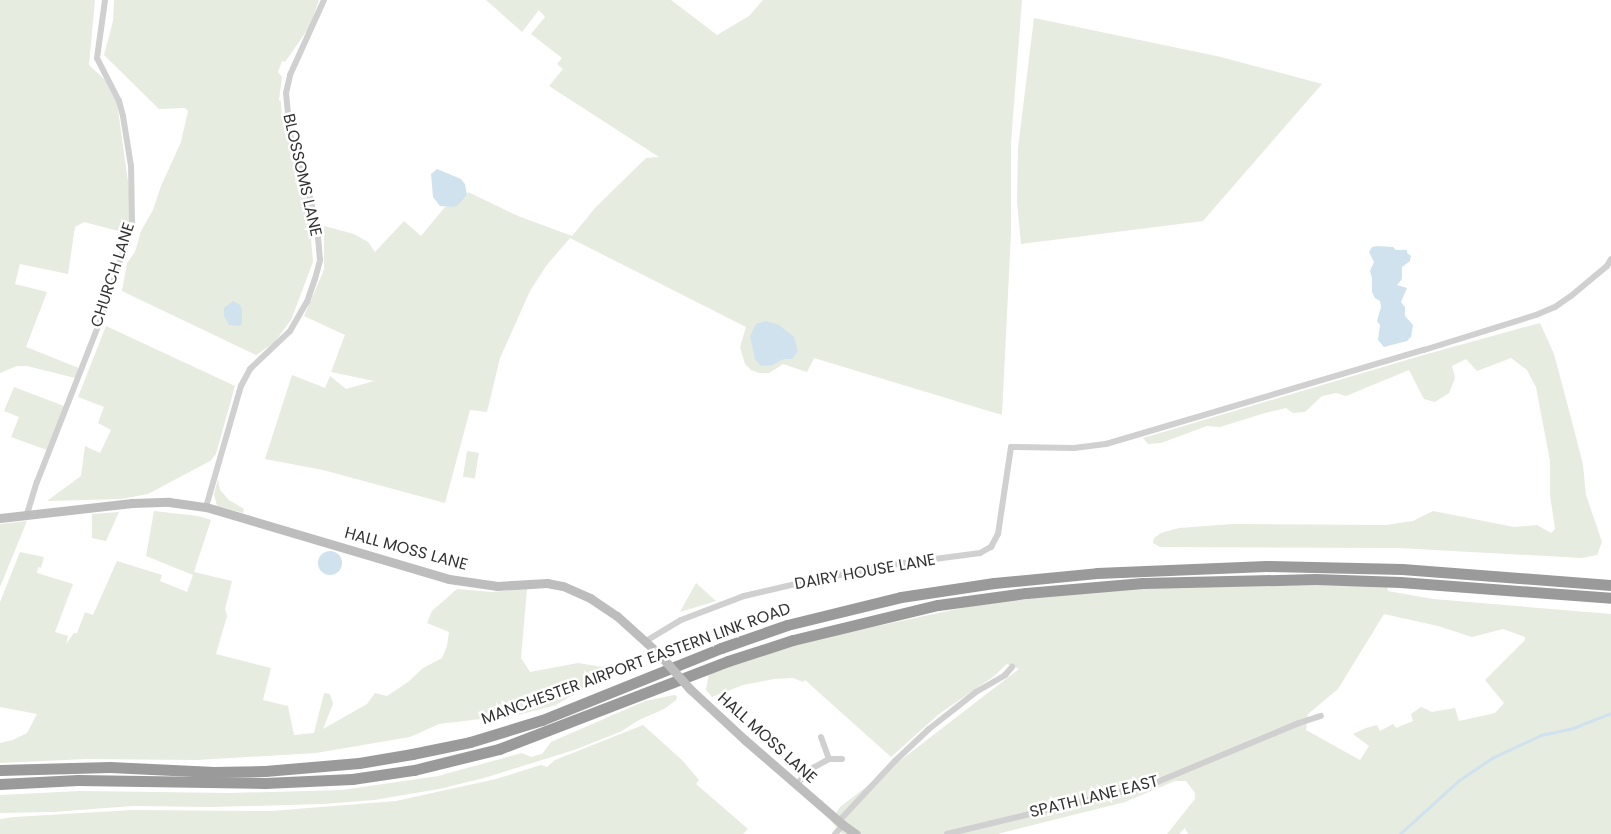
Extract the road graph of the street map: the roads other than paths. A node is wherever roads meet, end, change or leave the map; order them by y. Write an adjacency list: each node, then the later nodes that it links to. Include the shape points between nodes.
1 (105, 0): 5 (street, CHURCH LANE, via 97,58 120,101 131,166 132,221 107,303)
2 (324, 0): 4 (street, BLOSSOMS LANE, via 290,75 286,93 290,135 310,198 320,260 307,302 290,331 250,369 241,386)
3 (1611, 259): 9 (street, DAIRY HOUSE LANE, via 1572,296 1536,315 1106,444 1074,448 1011,447 998,534 991,547 980,553 895,564 744,596 681,620)
4 (206, 507): 5 (street, HALL MOSS LANE, via 169,502 132,503); 9 (street, HALL MOSS LANE, via 449,579 497,586 547,583 563,586 600,604)
5 (27, 514): 6 (street, HALL MOSS LANE)
6 (0, 518)
7 (1611, 585): 15 (highway, MANCHESTER AIRPORT EASTERN LINK ROAD, via 1420,570 1266,566 1143,570 994,582 893,599 787,625 542,720 470,742 412,754 344,765 264,771 110,767)
8 (1610, 598): 16 (highway, MANCHESTER AIRPORT EASTERN LINK ROAD, via 1400,582 1315,580 1143,583 1018,594 938,605 793,640 728,661 499,749 414,770 352,779 265,783 78,780)
9 (646, 641): 17 (street, HALL MOSS LANE, bridge, via 690,689)
10 (1012, 667): 18 (street, via 929,729 895,761)
11 (1321, 716): 21 (street, SPATH LANE EAST, via 1150,785)
12 (820, 737): 14 (street)
13 (842, 759): 14 (street)
14 (829, 760): 17 (street, via 812,769)
15 (0, 770)
16 (0, 784)
17 (797, 784): 18 (street, HALL MOSS LANE)
18 (841, 823): 19 (street); 20 (street, HALL MOSS LANE)
19 (834, 834)
20 (856, 834)
21 (947, 834)

